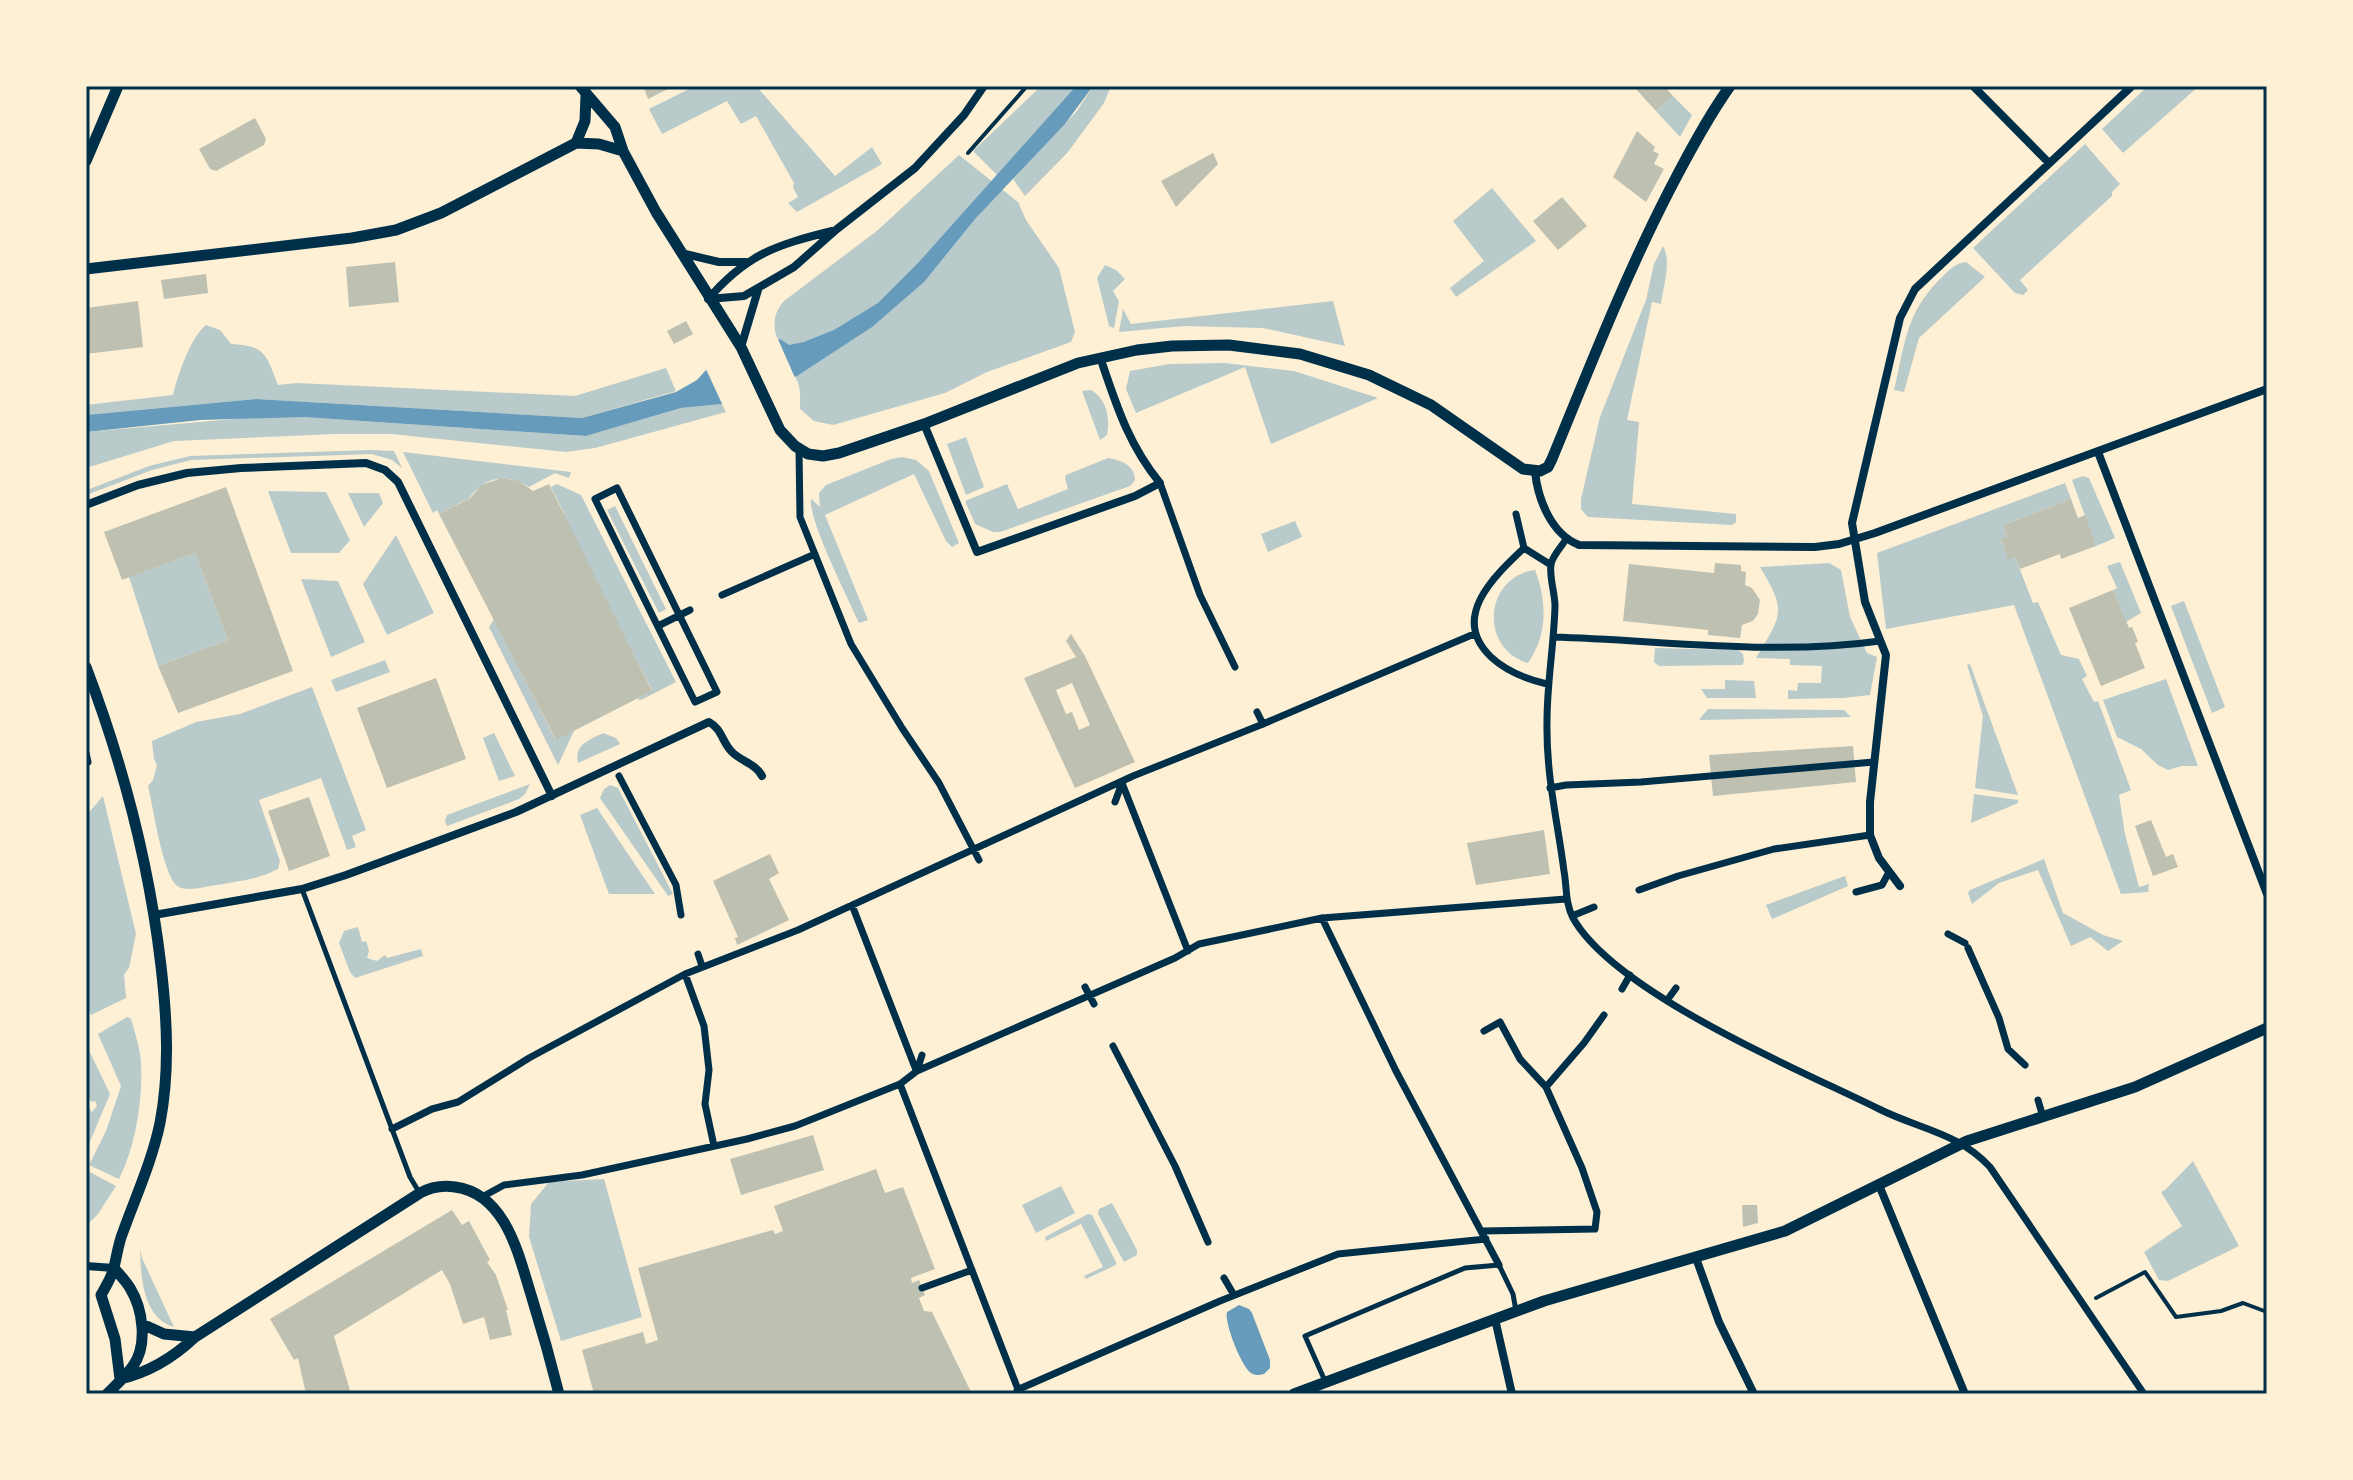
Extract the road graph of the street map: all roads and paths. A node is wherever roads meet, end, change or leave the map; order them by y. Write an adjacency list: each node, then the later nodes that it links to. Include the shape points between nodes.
1 (118, 86): 11 (street)
2 (984, 86): 13 (street, via 930,153)
3 (1027, 86): 10 (path)
4 (1730, 86): 25 (street, via 1696,139 1624,283 1552,459)
5 (1973, 86): 12 (street)
6 (2132, 86): 12 (street)
7 (583, 90): 8 (street, via 585,121); 9 (street, via 615,127)
8 (576, 143): 9 (street); 16 (street, via 441,213 396,230)
9 (623, 151): 14 (street)
10 (968, 153)
11 (86, 161)
12 (2049, 163): 30 (street, via 1907,302 1853,512)
13 (837, 229): 15 (street, via 781,243); 17 (street)
14 (681, 252): 15 (street, via 719,262); 18 (street)
15 (746, 262): 18 (street)
16 (86, 269)
17 (758, 290): 18 (street, via 738,298); 19 (street)
18 (708, 299): 19 (street)
19 (741, 347): 23 (street, via 780,430)
20 (1100, 357): 22 (street, via 1054,370); 25 (street, via 1172,346 1229,345 1327,360 1398,387); 26 (street, via 1130,440)
21 (2267, 389): 24 (street)
22 (924, 424): 23 (street, via 831,455); 26 (street, via 977,552)
23 (799, 450): 32 (street, via 800,517)
24 (2098, 452): 30 (street); 63 (street)
25 (1535, 472): 29 (street, via 1537,491)
26 (1160, 483): 42 (street, via 1200,595)
27 (86, 505): 53 (street, via 161,478 216,469 366,463 385,470 398,482)
28 (1516, 514): 31 (street)
29 (1567, 538): 30 (street, via 1586,546 1815,547); 33 (street)
30 (1853, 540): 40 (street, via 1865,602)
31 (1524, 548): 33 (street); 38 (street, via 1480,601)
32 (815, 554): 34 (street); 56 (street, via 851,644 939,783)
33 (1551, 565): 39 (street)
34 (722, 595)
35 (690, 610): 36 (street)
36 (680, 616): 37 (street); 37 (street, via 717,692 695,702); 37 (street, via 617,488 595,499)
37 (658, 626)
38 (1474, 634): 43 (street, via 1502,666); 45 (street)
39 (1553, 637): 40 (street, via 1752,646); 43 (street)
40 (1880, 641): 48 (street, via 1886,658)
41 (86, 667): 68 (street, via 131,803)
42 (1235, 667)
43 (1547, 684): 52 (street)
44 (1257, 712): 45 (street)
45 (1263, 724): 51 (street)
46 (86, 753): 47 (street)
47 (86, 762)
48 (1874, 762): 52 (street); 55 (street)
49 (619, 776): 69 (street, via 676,885)
50 (762, 776): 53 (street, via 729,750 718,727 709,722)
51 (1122, 783): 54 (street); 56 (street); 74 (street)
52 (1550, 788): 64 (street)
53 (552, 796): 60 (street)
54 (1115, 802)
55 (1870, 835): 58 (street); 61 (street, via 1774,849)
56 (973, 848): 57 (street); 65 (street)
57 (979, 860)
58 (1889, 872): 59 (street); 62 (street, via 1882,885)
59 (1900, 886)
60 (302, 889): 68 (street); 96 (lane)
61 (1639, 890)
62 (1856, 892)
63 (2267, 894)
64 (1566, 899): 70 (street); 71 (street)
65 (852, 905): 67 (street); 76 (street); 91 (street)
66 (1594, 907): 70 (street)
67 (862, 910)
68 (154, 915): 108 (street, via 167,1040 161,1112)
69 (681, 915)
70 (1572, 916): 78 (street, via 1597,949)
71 (1322, 918): 74 (street, via 1199,944); 102 (street)
72 (1948, 934): 90 (street, via 1966,946 2008,1049)
73 (1177, 948): 74 (street)
74 (1188, 951): 82 (street)
75 (698, 954): 76 (street)
76 (702, 966): 77 (street)
77 (685, 974): 96 (street, via 458,1102); 98 (street, via 704,1026 709,1070 705,1104)
78 (1630, 975): 81 (street); 83 (street)
79 (1085, 987): 82 (street)
80 (1676, 988): 83 (street)
81 (1622, 989)
82 (1089, 995): 84 (street); 91 (street)
83 (1668, 999): 97 (street, via 1732,1037 1886,1113)
84 (1094, 1004)
85 (1604, 1015): 93 (street)
86 (2267, 1028): 95 (street, via 2144,1084)
87 (1484, 1031): 93 (street, via 1500,1022 1520,1059)
88 (1113, 1046): 104 (street)
89 (922, 1055): 91 (street)
90 (2025, 1065)
91 (915, 1073): 92 (street)
92 (900, 1084): 98 (street, via 795,1126); 109 (street)
93 (1546, 1087): 102 (street, via 1582,1168 1597,1212 1595,1229)
94 (2038, 1100): 95 (street)
95 (2043, 1117): 97 (street)
96 (392, 1129): 100 (lane)
97 (1962, 1142): 99 (street); 128 (street, via 1990,1167)
98 (714, 1146): 101 (street, via 582,1175 504,1185)
99 (1879, 1185): 105 (street, via 1794,1228); 127 (street)
100 (420, 1193): 101 (street, via 451,1186); 118 (street)
101 (482, 1197): 123 (street, via 512,1239)
102 (1482, 1231): 103 (street)
103 (1486, 1239): 106 (street); 112 (street, via 1338,1254)
104 (1208, 1242)
105 (1696, 1258): 114 (street); 126 (street)
106 (1499, 1265): 114 (lane); 120 (lane, via 1465,1268 1305,1336)
107 (86, 1266): 108 (street)
108 (114, 1268): 117 (street, via 130,1287); 119 (street, via 101,1295)
109 (972, 1270): 111 (street); 121 (street)
110 (1224, 1278): 112 (street)
111 (922, 1288)
112 (1234, 1295): 121 (street)
113 (2102, 1295): 115 (path, via 2145,1272 2176,1317 2243,1303)
114 (1516, 1311): 116 (street)
115 (2267, 1312)
116 (1495, 1319): 120 (street); 125 (street)
117 (142, 1324): 118 (street, via 164,1334); 119 (street, via 139,1352)
118 (195, 1337): 119 (street, via 142,1374)
119 (120, 1379): 122 (street)
120 (1325, 1382): 124 (street)
121 (1018, 1392)
122 (107, 1394)
123 (559, 1394)
124 (1294, 1394)
125 (1512, 1394)
126 (1754, 1394)
127 (1965, 1394)
128 (2144, 1394)

